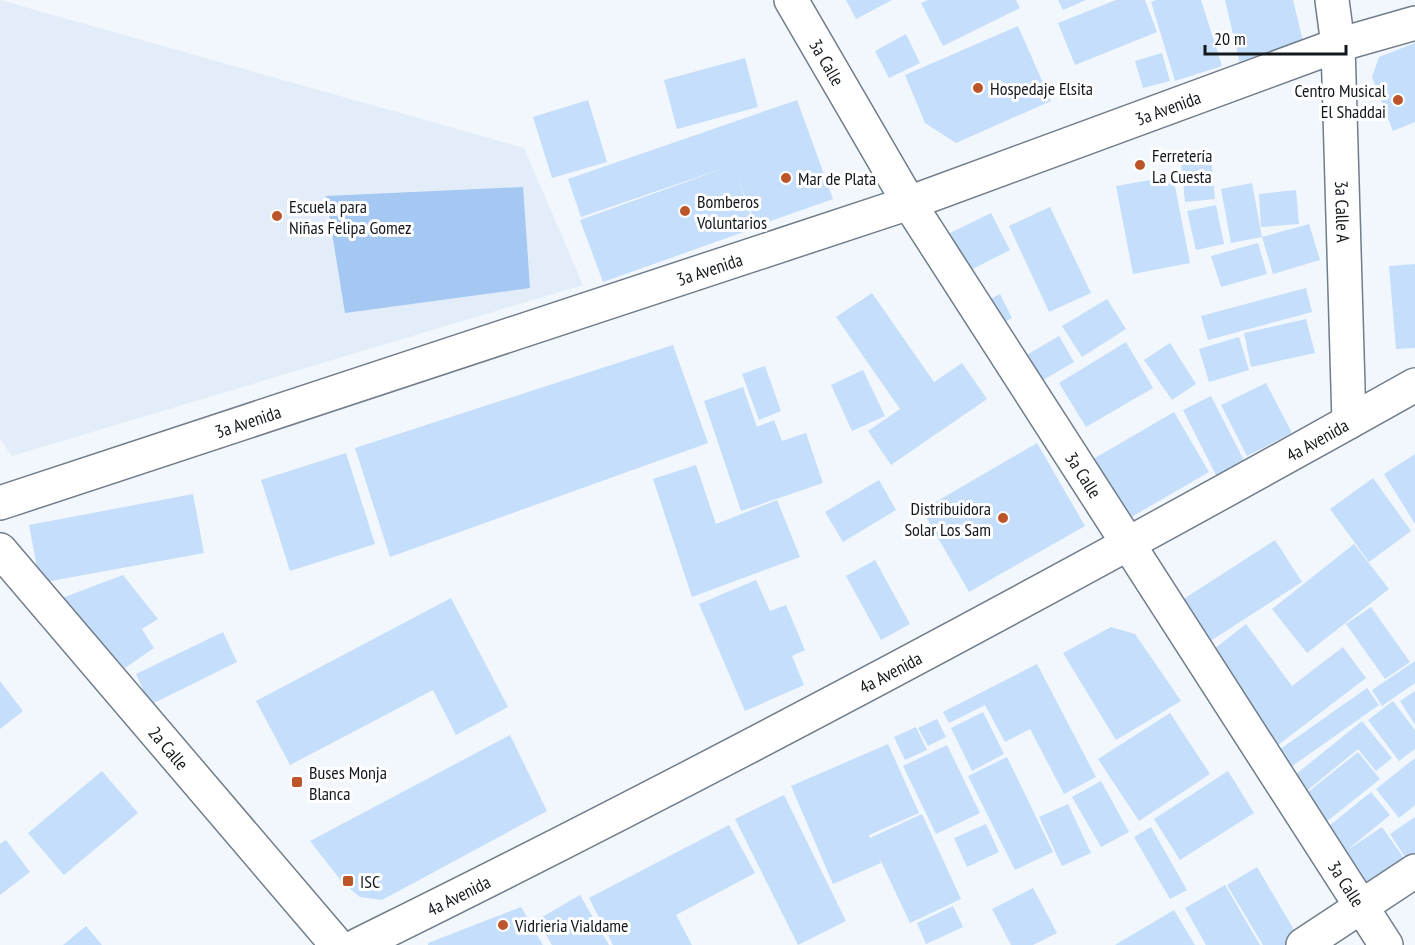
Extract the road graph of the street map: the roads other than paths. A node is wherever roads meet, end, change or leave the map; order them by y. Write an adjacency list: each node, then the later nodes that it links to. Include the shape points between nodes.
1 (791, 0): 5 (street, 3a Calle)
2 (1332, 0): 4 (street, 3a Calle A)
3 (1415, 22): 4 (street, 3a Avenida)
4 (1338, 45): 5 (street, 3a Avenida); 7 (street, 3a Calle A)
5 (909, 203): 8 (street, 3a Avenida); 9 (street, 3a Calle)
6 (1415, 385): 7 (street, 4a Avenida)
7 (1349, 422): 9 (street, 4a Avenida)
8 (0, 503)
9 (1127, 545): 12 (street, 3a Calle); 14 (street, 4a Avenida, via 600,826)
10 (0, 550): 13 (street, 2a Calle)
11 (1415, 871): 12 (street)
12 (1359, 906): 15 (street); 16 (street, 3a Calle)
13 (337, 945)
14 (358, 945)
15 (1303, 945)
16 (1386, 945)

